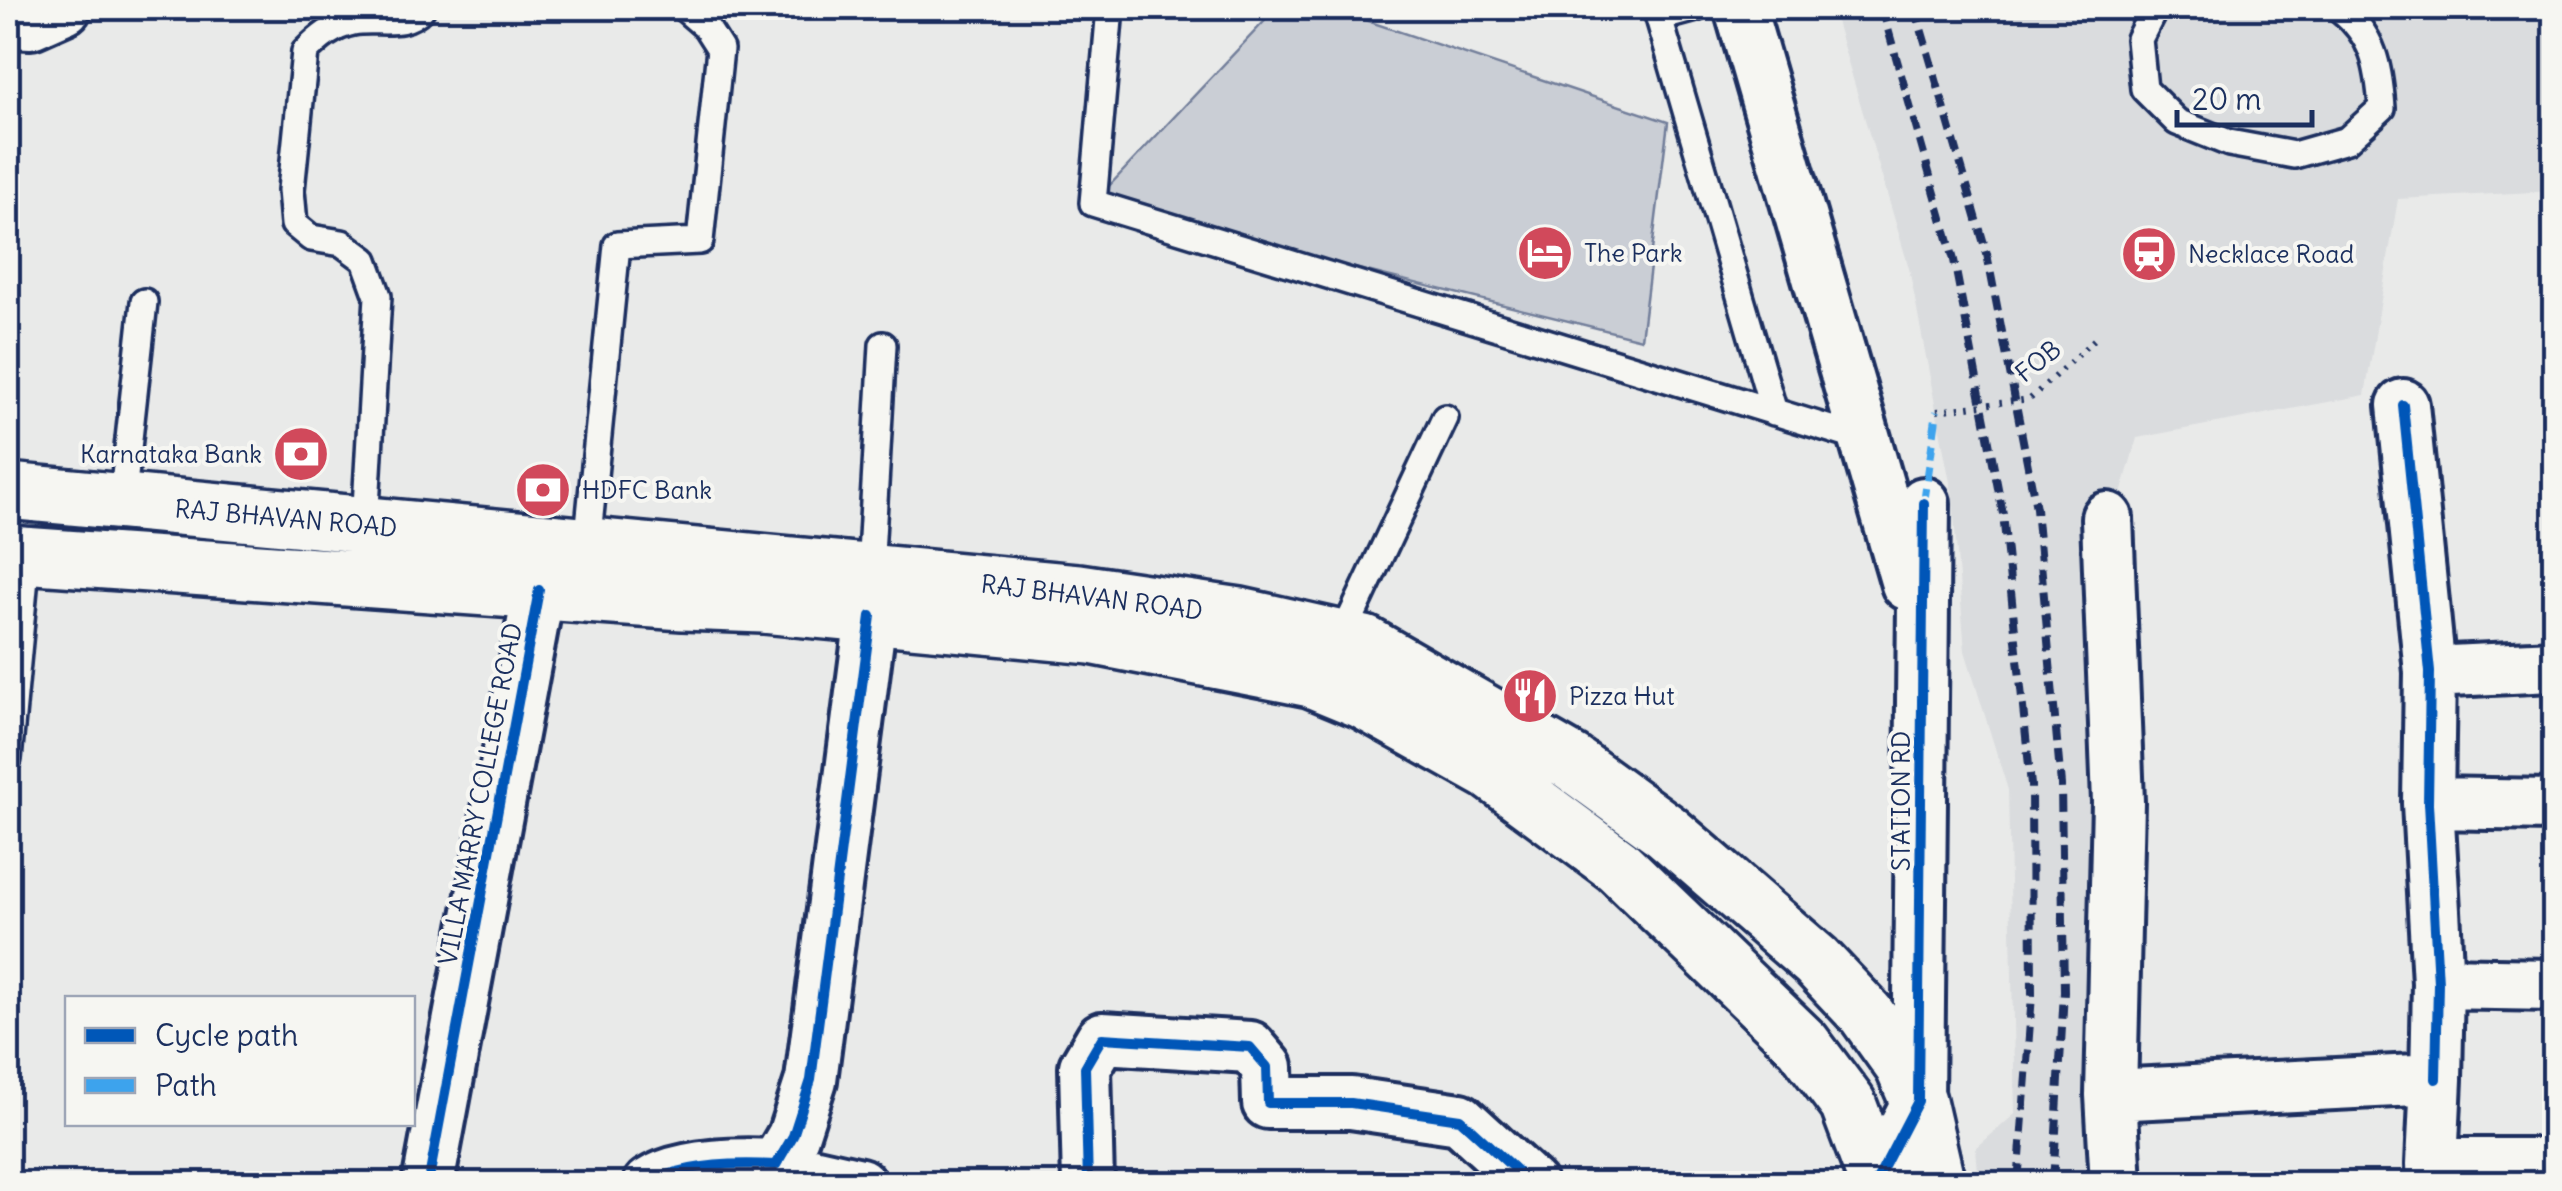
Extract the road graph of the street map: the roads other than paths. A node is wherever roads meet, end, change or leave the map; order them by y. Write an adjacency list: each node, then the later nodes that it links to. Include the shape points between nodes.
1 (65, 8): 10 (street, via 31,23)
2 (422, 8): 21 (lane, via 403,21 353,22 325,33 305,52 290,190 294,224 365,260 378,296)
3 (684, 8): 22 (lane, via 720,49 700,241 617,245)
4 (1110, 8): 14 (lane, via 1093,202)
5 (1696, 8): 9 (lane)
6 (1740, 8): 16 (street)
7 (2155, 8): 8 (lane, via 2139,39 2144,89 2177,122 2229,143 2294,155 2348,140 2382,108 2378,62)
8 (2339, 8)
9 (1657, 13): 14 (lane)
10 (8, 22)
11 (144, 302): 19 (lane)
12 (882, 345): 25 (lane)
13 (2403, 405): 30 (street)
14 (1774, 412): 16 (lane)
15 (1445, 418): 27 (lane)
16 (1866, 440): 26 (street)
17 (8, 492): 19 (main road, RAJ BHAVAN ROAD)
18 (1924, 502): 26 (street, STATION RD)
19 (122, 503): 21 (main road, RAJ BHAVAN ROAD)
20 (2107, 518): 37 (street, via 2118,802)
21 (365, 525): 22 (main road, RAJ BHAVAN ROAD)
22 (587, 546): 25 (main road, RAJ BHAVAN ROAD)
23 (17, 555): 24 (main road, RAJ BHAVAN ROAD); 28 (lane)
24 (538, 590): 25 (main road, RAJ BHAVAN ROAD); 43 (street, VILLA MARRY COLLEGE ROAD)
25 (870, 594): 27 (main road, RAJ BHAVAN ROAD, via 1078,592); 40 (street, via 812,1080 794,1136); 42 (main road, RAJ BHAVAN ROAD, via 1311,679 1491,772 1617,865 1803,1044 1848,1104)
26 (1922, 636): 38 (street, STATION RD)
27 (1341, 639): 38 (main road, RAJ BHAVAN ROAD, via 1365,644 1571,762 1666,832 1816,961 1866,1014 1903,1066)
28 (12, 659): 31 (lane)
29 (2554, 666): 30 (street)
30 (2430, 672): 32 (street)
31 (8, 759)
32 (2428, 803): 33 (street); 34 (street)
33 (2554, 805)
34 (2438, 983): 35 (street); 36 (street)
35 (2554, 985)
36 (2436, 1078): 37 (street); 41 (street)
37 (2110, 1095): 49 (street)
38 (1918, 1101): 42 (street); 48 (main road, RAJ BHAVAN ROAD)
39 (2554, 1164): 41 (street)
40 (776, 1165): 44 (street, via 732,1163); 45 (street)
41 (2432, 1174)
42 (1877, 1183)
43 (428, 1184)
44 (649, 1184)
45 (860, 1184)
46 (1088, 1184): 47 (street, via 1085,1066 1102,1038 1250,1047 1267,1067 1268,1103 1350,1102 1460,1119)
47 (1531, 1184)
48 (1937, 1184)
49 (2116, 1184)

